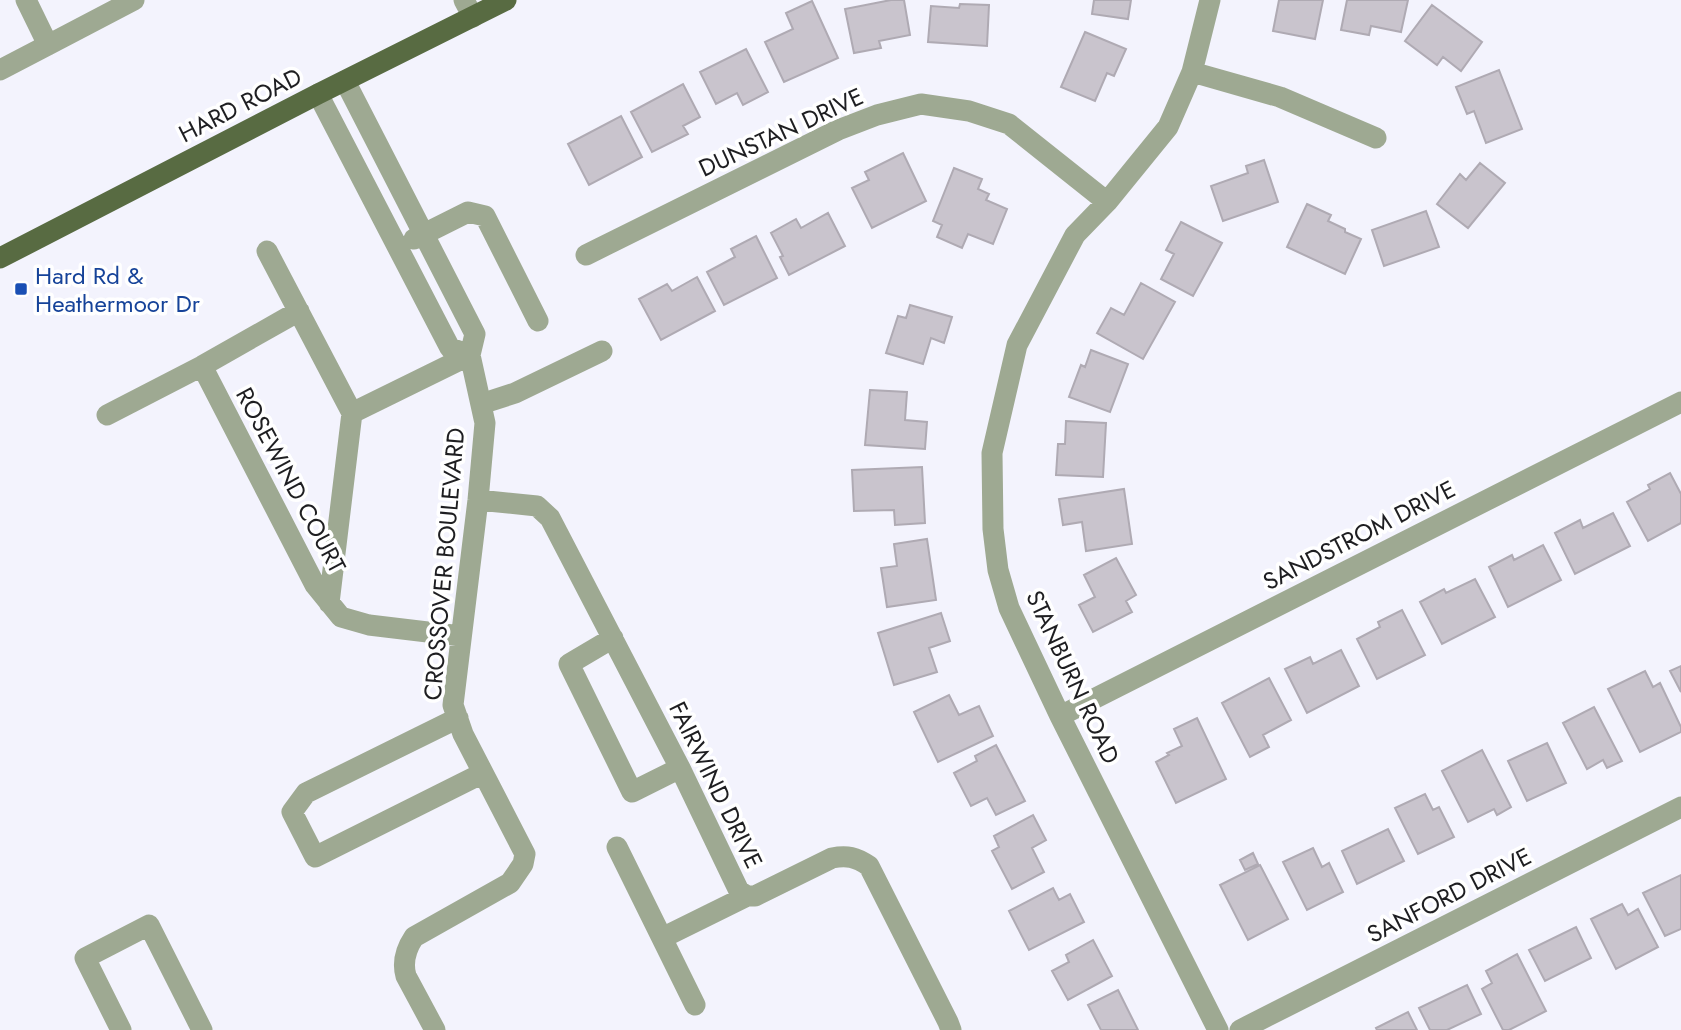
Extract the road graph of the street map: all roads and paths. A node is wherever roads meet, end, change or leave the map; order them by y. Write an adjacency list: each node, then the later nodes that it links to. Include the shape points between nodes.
1 (26, 0): 6 (street)
2 (134, 0): 6 (street)
3 (506, 0): 5 (main road, HARD ROAD)
4 (1210, 0): 8 (street, STANBURN ROAD)
5 (468, 9): 9 (main road, HARD ROAD)
6 (48, 45): 7 (street)
7 (0, 70)
8 (1192, 72): 11 (street, via 1280,97); 12 (street, STANBURN ROAD, via 1168,127)
9 (345, 81): 10 (main road, HARD ROAD); 13 (street, CROSSOVER BOULEVARD)
10 (318, 94): 14 (street); 17 (main road, HARD ROAD)
11 (1376, 138)
12 (1107, 202): 16 (street, DUNSTAN DRIVE, via 1009,124 969,111 921,104 838,130); 31 (street, STANBURN ROAD, via 1075,235 1017,345 992,453 998,569 1009,608)
13 (424, 234): 14 (street); 19 (street, via 468,212 485,216); 21 (street, CROSSOVER BOULEVARD, via 475,334)
14 (396, 248): 21 (street, via 450,348)
15 (267, 251): 18 (street)
16 (586, 255)
17 (0, 258)
18 (299, 311): 22 (street); 25 (street)
19 (538, 321)
20 (602, 351): 24 (street, via 515,393)
21 (470, 355): 24 (street, CROSSOVER BOULEVARD); 25 (street)
22 (202, 366): 26 (street); 28 (street, ROSEWIND COURT, via 309,575)
23 (1681, 402): 31 (street, SANDSTROM DRIVE)
24 (481, 404): 27 (street, CROSSOVER BOULEVARD, via 485,423)
25 (352, 413): 28 (street)
26 (107, 415)
27 (478, 500): 29 (street, CROSSOVER BOULEVARD); 30 (street, FAIRWIND DRIVE, via 537,506 550,518)
28 (329, 603): 29 (street, ROSEWIND COURT, via 341,617 369,625)
29 (461, 636): 32 (street, CROSSOVER BOULEVARD, via 453,705)
30 (613, 638): 33 (street, FAIRWIND DRIVE); 33 (street, via 569,664 632,792)
31 (1060, 716): 44 (street, STANBURN ROAD)
32 (458, 718): 34 (street, CROSSOVER BOULEVARD); 34 (street, via 306,793 292,813 315,857)
33 (680, 768): 37 (street, FAIRWIND DRIVE, via 740,891)
34 (483, 773): 42 (street, CROSSOVER BOULEVARD, via 525,855 510,883 414,937 407,947 406,976)
35 (1681, 807): 45 (street, SANFORD DRIVE)
36 (617, 847): 38 (street)
37 (747, 896): 38 (street); 43 (street, FAIRWIND DRIVE, via 755,897 832,858 845,856 869,866)
38 (662, 938): 39 (street)
39 (695, 1006)
40 (121, 1030): 41 (street, via 85,958 149,925)
41 (202, 1030)
42 (435, 1030)
43 (951, 1030)
44 (1218, 1030)
45 (1240, 1030)

